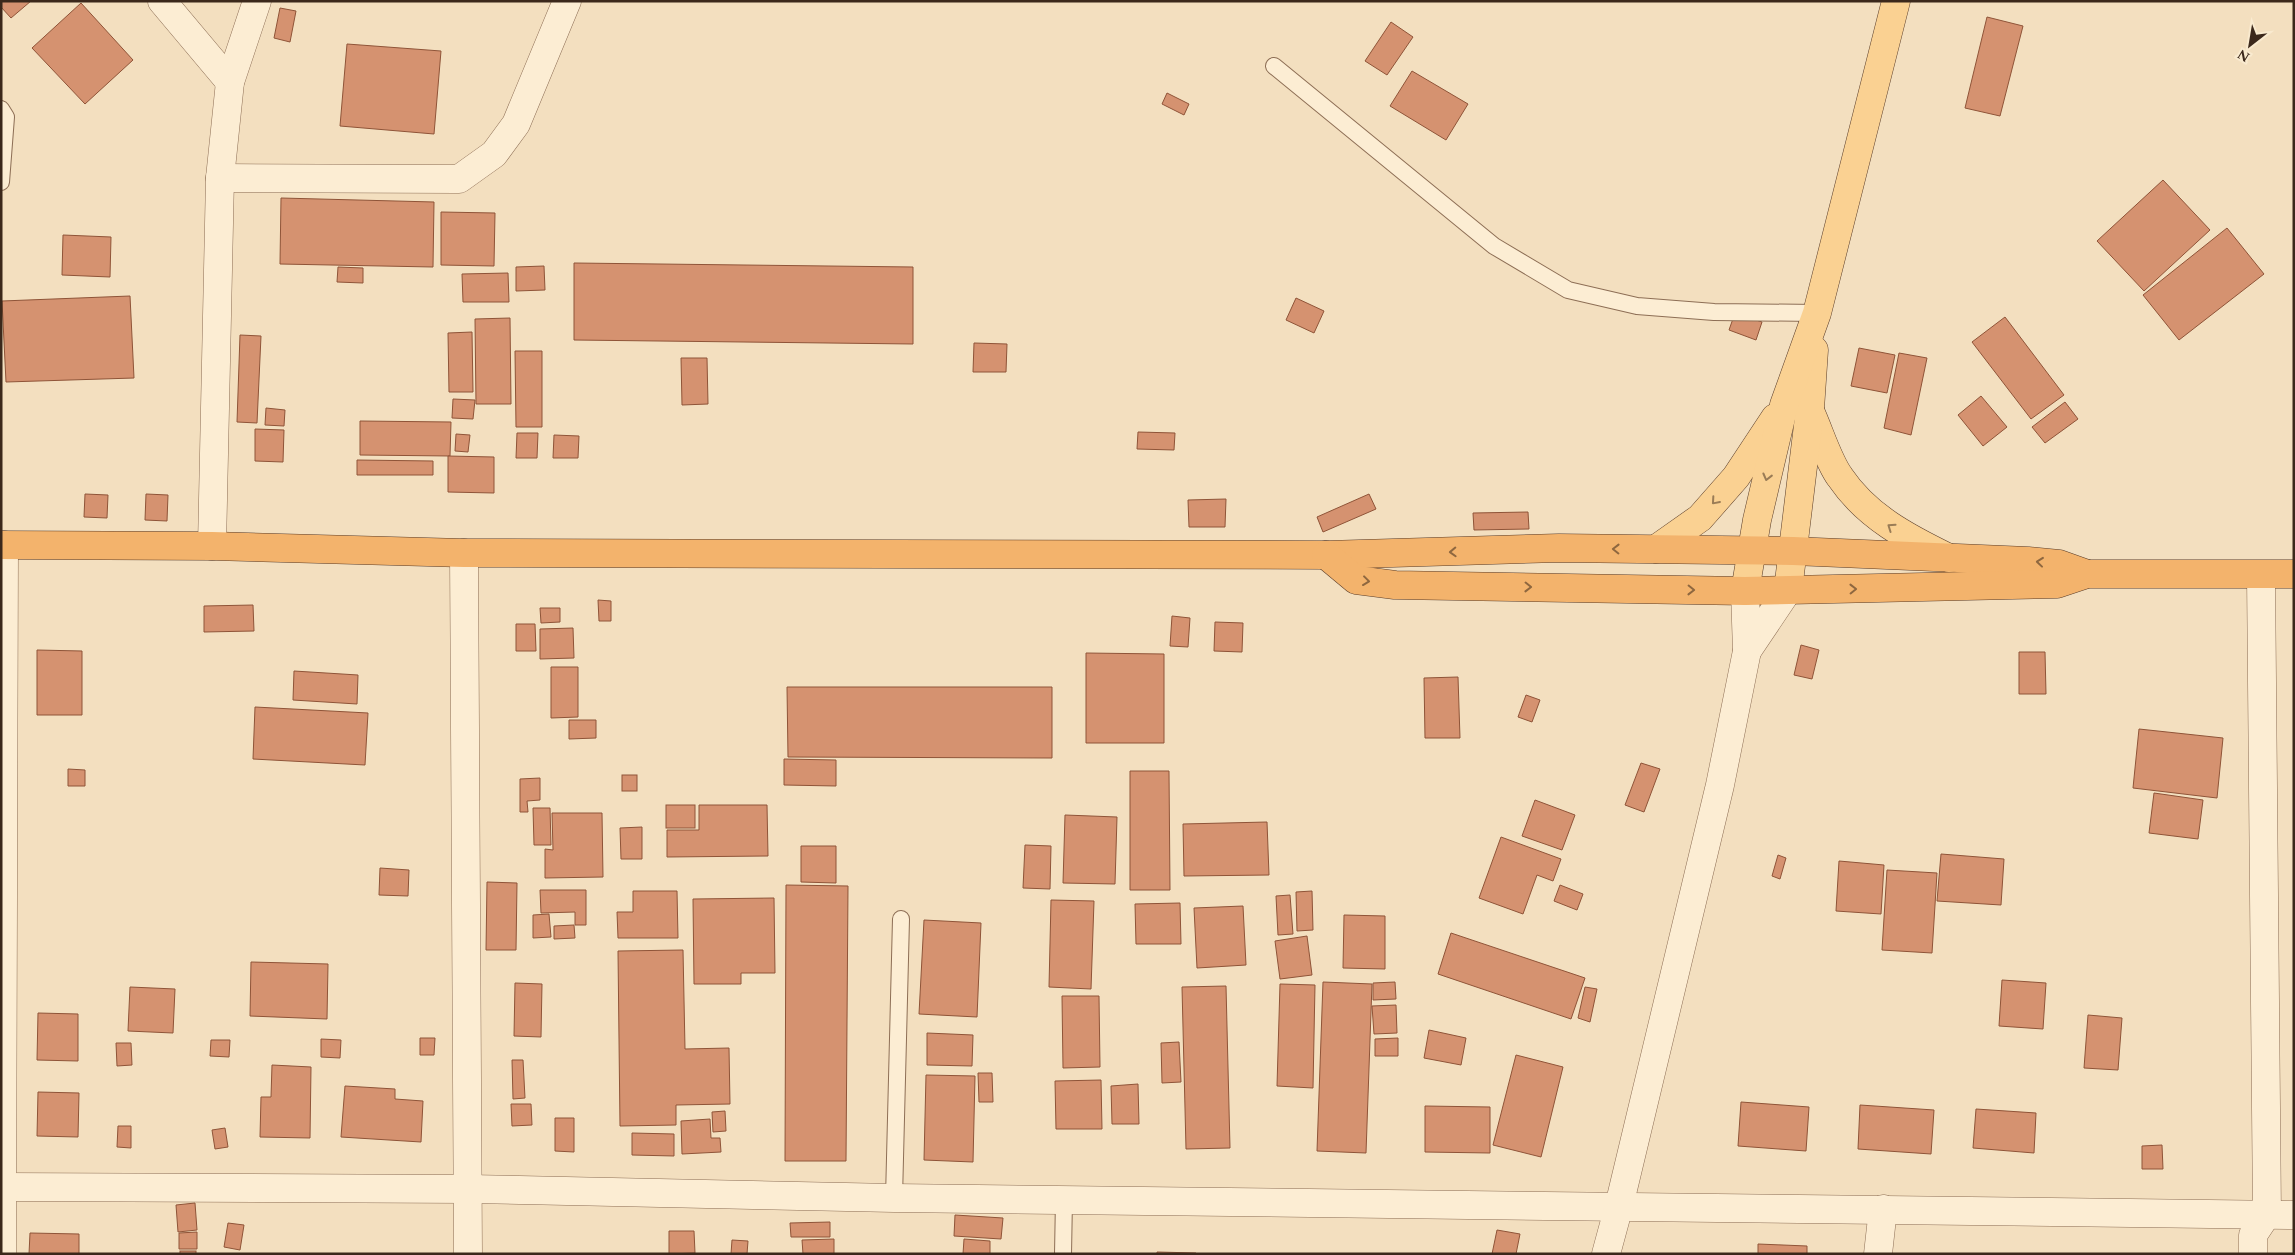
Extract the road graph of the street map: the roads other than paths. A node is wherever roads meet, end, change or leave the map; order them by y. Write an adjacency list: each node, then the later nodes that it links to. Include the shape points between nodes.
1 (162, 1): 6 (street)
2 (257, 1): 6 (street)
3 (567, 1): 8 (street, via 516,124 494,154 459,179)
4 (1896, 1): 10 (main road)
5 (1274, 66): 10 (lane, via 1494,246 1568,290 1637,306 1714,312)
6 (230, 82): 8 (street)
7 (1, 109): 9 (lane, via 6,117)
8 (220, 178): 13 (street)
9 (1, 182)
10 (1817, 313): 11 (main road)
11 (1797, 407): 14 (main road, one-way to 14, via 1700,518); 15 (main road); 16 (main road, one-way to 16); 19 (main road, one-way to 11, via 1906,537 1870,512 1839,476)
12 (3, 545): 13 (highway); 27 (street)
13 (212, 546): 17 (highway)
14 (1656, 549): 16 (highway); 18 (highway, one-way to 18, via 1559,548)
15 (1793, 551): 16 (highway); 19 (highway); 23 (main road)
16 (1750, 552): 24 (main road)
17 (464, 553): 18 (highway); 28 (street)
18 (1326, 555): 24 (highway, one-way to 24, via 1356,580 1395,585)
19 (1949, 558): 20 (highway, one-way to 19, via 2059,564)
20 (2087, 574): 22 (highway); 23 (highway, one-way to 20, via 2057,584)
21 (2294, 574): 22 (highway)
22 (2261, 575): 33 (street)
23 (1788, 590): 24 (highway); 25 (street)
24 (1744, 591): 25 (street)
25 (1746, 651): 31 (street, via 1720,785)
26 (901, 919): 29 (lane)
27 (2, 1187): 28 (street); 34 (street)
28 (469, 1189): 29 (street); 35 (street)
29 (894, 1198): 30 (street)
30 (1064, 1199): 31 (street); 36 (lane)
31 (1619, 1206): 32 (street); 37 (street)
32 (1883, 1209): 33 (street); 38 (street)
33 (2281, 1214): 39 (street, via 2253,1235)
34 (2, 1254)
35 (468, 1254)
36 (1063, 1254)
37 (1606, 1254)
38 (1878, 1254)
39 (2253, 1254)

